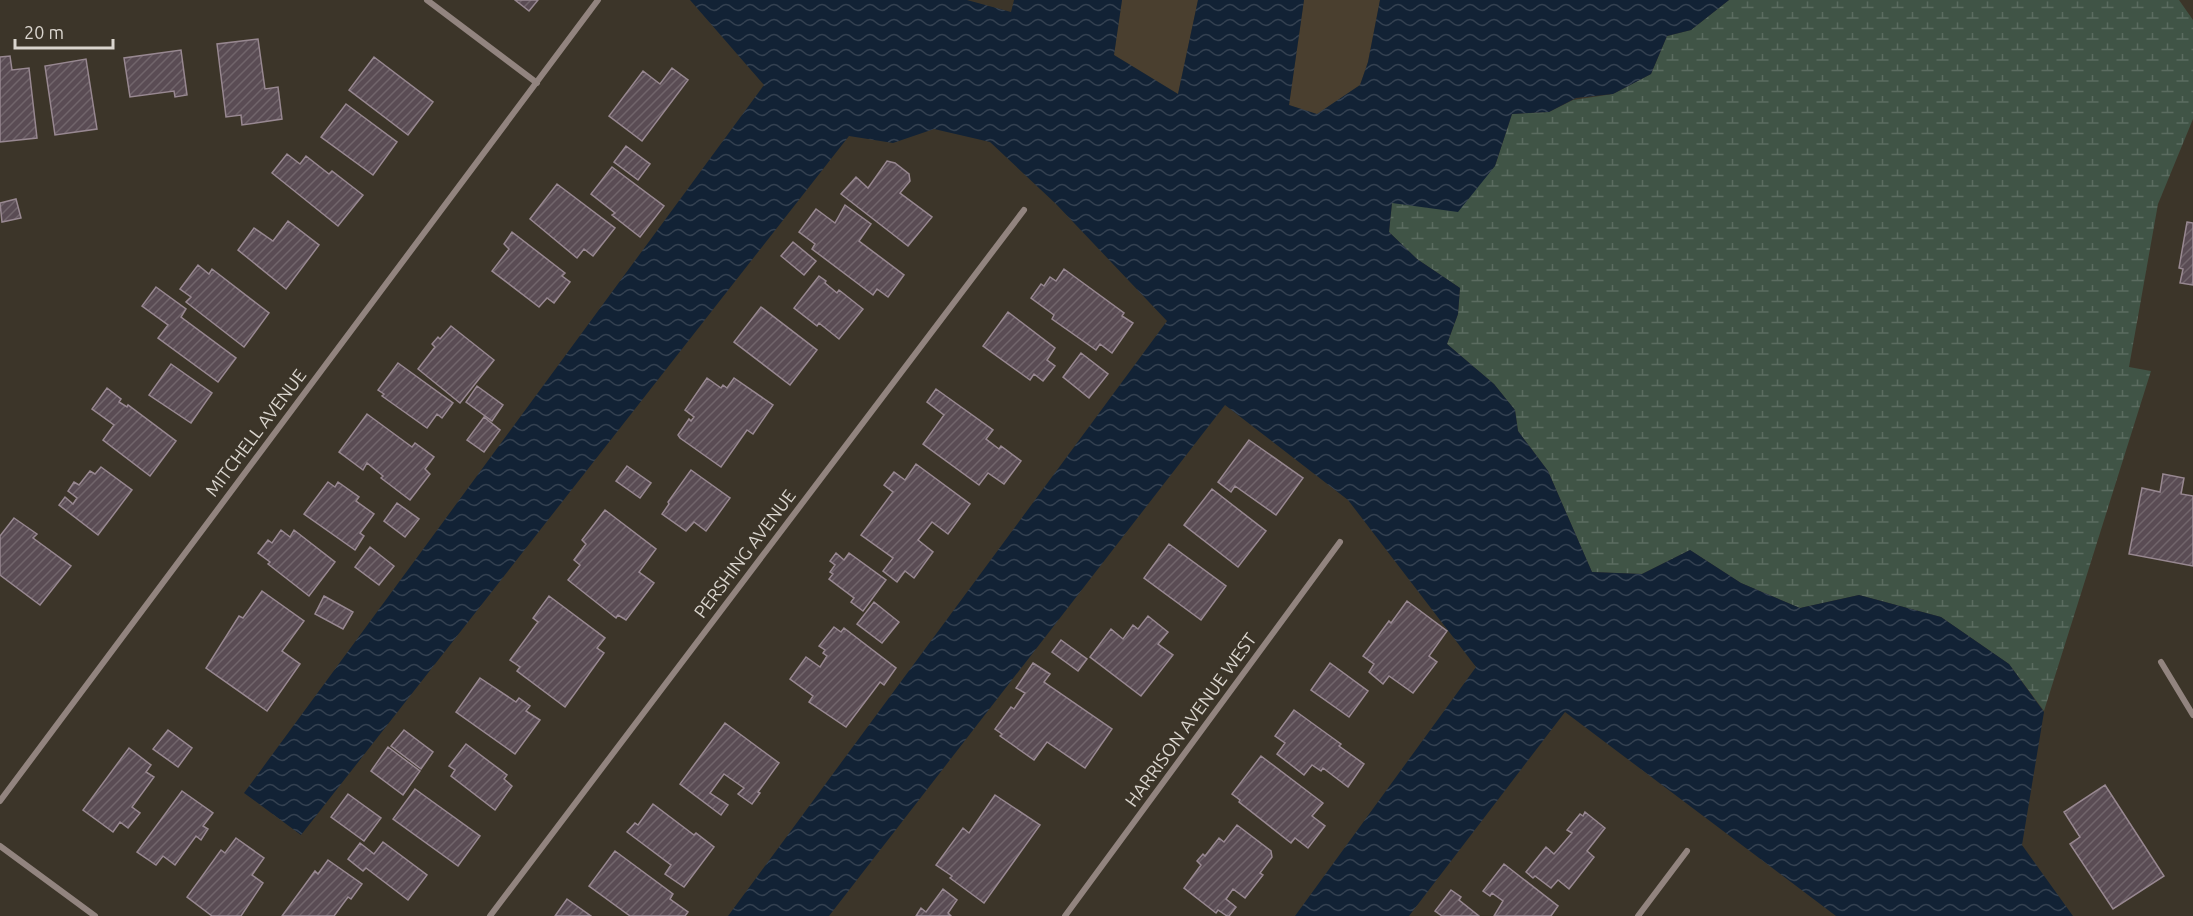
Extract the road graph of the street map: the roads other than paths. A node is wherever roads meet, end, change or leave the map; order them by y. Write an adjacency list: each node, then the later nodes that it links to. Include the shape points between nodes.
1 (427, 0): 3 (street)
2 (598, 0): 3 (street, MITCHELL AVENUE)
3 (537, 83): 8 (street, MITCHELL AVENUE)
4 (1024, 210): 12 (street, PERSHING AVENUE)
5 (1340, 542): 13 (street, HARRISON AVENUE WEST)
6 (2161, 662): 7 (street)
7 (2193, 715)
8 (0, 801)
9 (0, 846): 11 (street)
10 (1687, 851): 14 (street)
11 (95, 916)
12 (490, 916)
13 (1065, 916)
14 (1638, 916)

